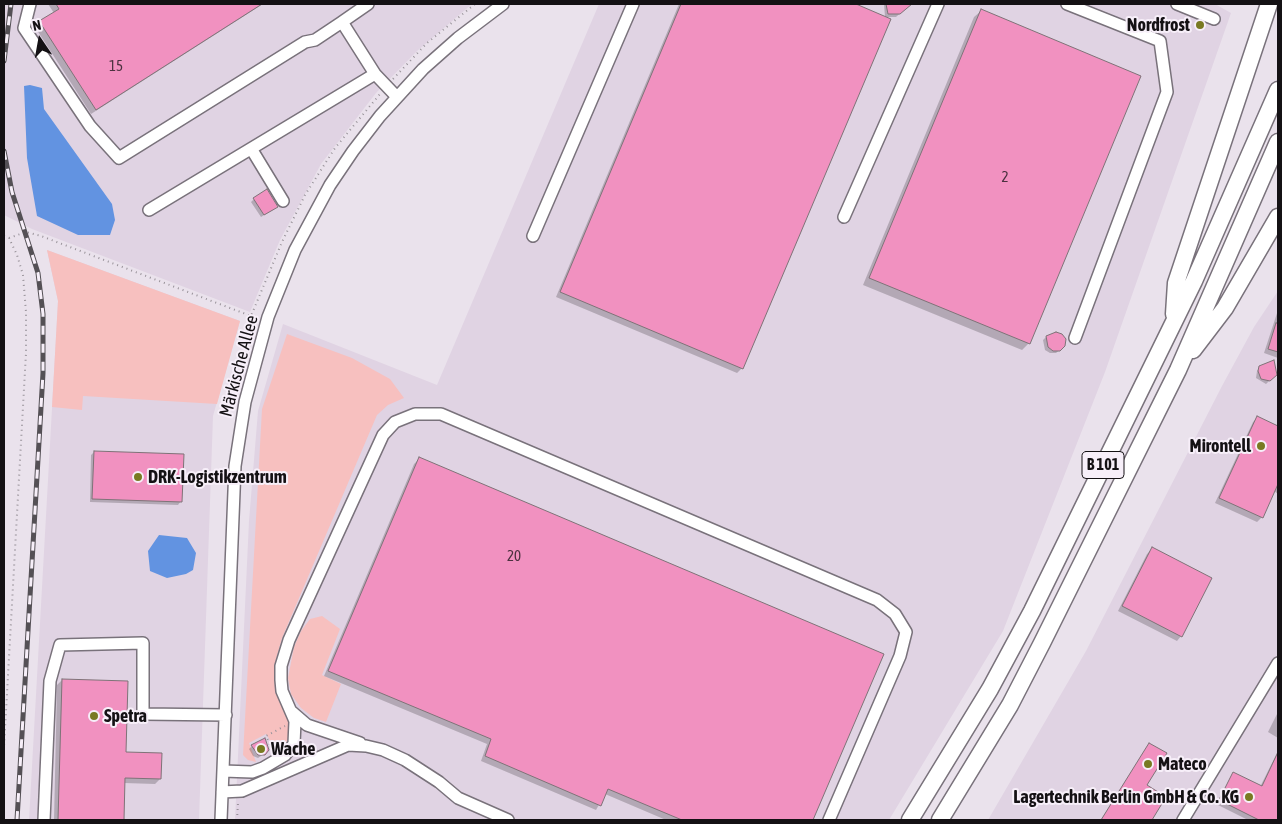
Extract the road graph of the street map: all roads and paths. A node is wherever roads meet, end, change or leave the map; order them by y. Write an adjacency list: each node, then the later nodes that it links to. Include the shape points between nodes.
1 (30, 4): 10 (street, via 24,28 90,126 119,158 304,42 315,40)
2 (368, 4): 10 (street)
3 (503, 4): 13 (street, Märkische Allee, via 458,38)
4 (633, 4): 21 (street)
5 (938, 4): 18 (street)
6 (1067, 4): 25 (street, via 1160,41 1167,92)
7 (1177, 4): 9 (street)
8 (1269, 4): 24 (highway, via 1176,283)
9 (1214, 19)
10 (342, 22): 11 (street)
11 (374, 74): 13 (street); 15 (street)
12 (1278, 90): 24 (highway, B 101)
13 (397, 97): 29 (street, Märkische Allee, via 348,158 295,250 268,317 256,360 245,402 235,466)
14 (1278, 142): 26 (highway, B 101)
15 (252, 150): 16 (street); 17 (street)
16 (283, 201)
17 (149, 210)
18 (844, 217)
19 (1278, 218): 26 (highway, via 1225,308)
20 (4, 236): 22 (path)
21 (533, 236)
22 (9, 238): 23 (path, via 26,232 41,236); 31 (path, via 23,275 26,353)
23 (251, 316)
24 (1174, 318): 38 (highway, B 101, via 1032,611 990,689)
25 (1075, 338)
26 (1178, 370): 39 (highway, B 101, via 1010,705)
27 (1277, 669): 40 (street)
28 (292, 712): 30 (street, via 307,724); 32 (street, via 296,730 294,744 285,755 252,772); 37 (street, via 282,691 281,666 286,649 383,435 395,422 415,414 441,414 877,600 895,614 906,632 900,656)
29 (226, 715): 32 (street, Märkische Allee); 34 (street, via 143,714 142,643 60,645 50,681)
30 (366, 746): 33 (street, via 348,745 242,791); 36 (street, via 405,760 458,798)
31 (4, 747)
32 (224, 771): 33 (street, Märkische Allee)
33 (222, 792): 35 (street, Märkische Allee)
34 (44, 820)
35 (221, 820)
36 (508, 820)
37 (829, 820)
38 (910, 820)
39 (940, 820)
40 (1183, 820)

